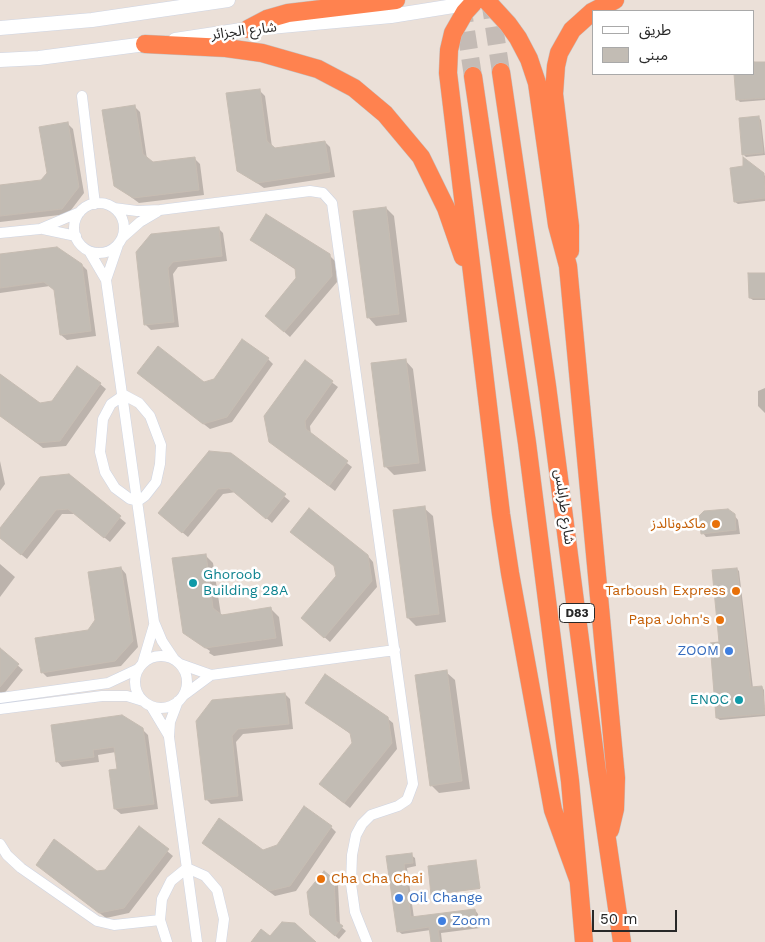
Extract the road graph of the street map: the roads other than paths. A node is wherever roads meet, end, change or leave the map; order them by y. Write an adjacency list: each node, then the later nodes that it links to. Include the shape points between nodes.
1 (228, 0): 7 (main road, via 92,20)
2 (396, 0): 8 (highway, via 288,13)
3 (482, 0): 8 (main road, شارع الجزائر, via 383,17); 23 (highway, via 518,38 536,77 558,230); 25 (highway, via 453,33 448,60)
4 (614, 0): 5 (highway)
5 (596, 10)
6 (592, 12): 23 (highway, via 572,30 559,53 556,66 554,94 570,226)
7 (0, 28)
8 (248, 29): 9 (main road, شارع الجزائر)
9 (145, 44): 10 (main road, شارع الجزائر); 25 (highway, via 226,48 279,57 330,75 370,100 404,134 435,182)
10 (0, 60)
11 (501, 72): 38 (highway, شارع طرابلس / D83, via 550,405)
12 (473, 76): 41 (highway, شارع طرابلس / D83, via 527,443 570,781)
13 (82, 96): 14 (street)
14 (95, 204): 15 (street); 17 (street)
15 (114, 208): 16 (street); 21 (street, via 123,222)
16 (160, 210): 21 (street, via 140,222); 29 (street, via 310,191 323,193 332,203)
17 (80, 212): 18 (street); 20 (street, via 75,224)
18 (40, 229): 19 (street); 20 (street)
19 (0, 233)
20 (76, 236): 22 (street)
21 (120, 241): 22 (street, via 104,253); 24 (street)
22 (89, 251): 24 (street)
23 (568, 266): 38 (highway, via 616,778 615,809)
24 (106, 280): 26 (street)
25 (475, 293): 41 (highway, via 501,514 520,628 553,810)
26 (124, 395): 27 (street); 27 (street, via 145,409 156,427 161,445 156,482); 27 (street, via 111,404 103,419 100,452 109,481 122,494)
27 (138, 500): 28 (street)
28 (154, 622): 30 (street, via 162,641); 31 (street)
29 (395, 650): 32 (street); 46 (street, via 413,784 407,800 371,816 356,835 351,884 355,912)
30 (177, 661): 31 (street, via 158,656); 32 (street); 34 (street, via 187,682)
31 (140, 666): 33 (street, via 108,683); 35 (street, via 135,682 139,696)
32 (211, 675): 34 (street)
33 (0, 698)
34 (181, 698): 35 (street, via 166,707); 37 (street, via 170,722)
35 (147, 703): 36 (street, via 127,696 102,696); 37 (street)
36 (0, 709)
37 (169, 736): 40 (street)
38 (608, 840): 48 (highway, شارع طرابلس / D83)
39 (0, 844): 42 (street, via 21,868 97,921 114,925)
40 (187, 868): 42 (street, via 165,889); 44 (street); 45 (street, via 205,876 217,890 224,919)
41 (578, 879): 47 (highway, شارع طرابلس / D83)
42 (160, 920): 43 (street)
43 (167, 942)
44 (197, 942)
45 (221, 942)
46 (368, 942)
47 (584, 942)
48 (622, 942)

